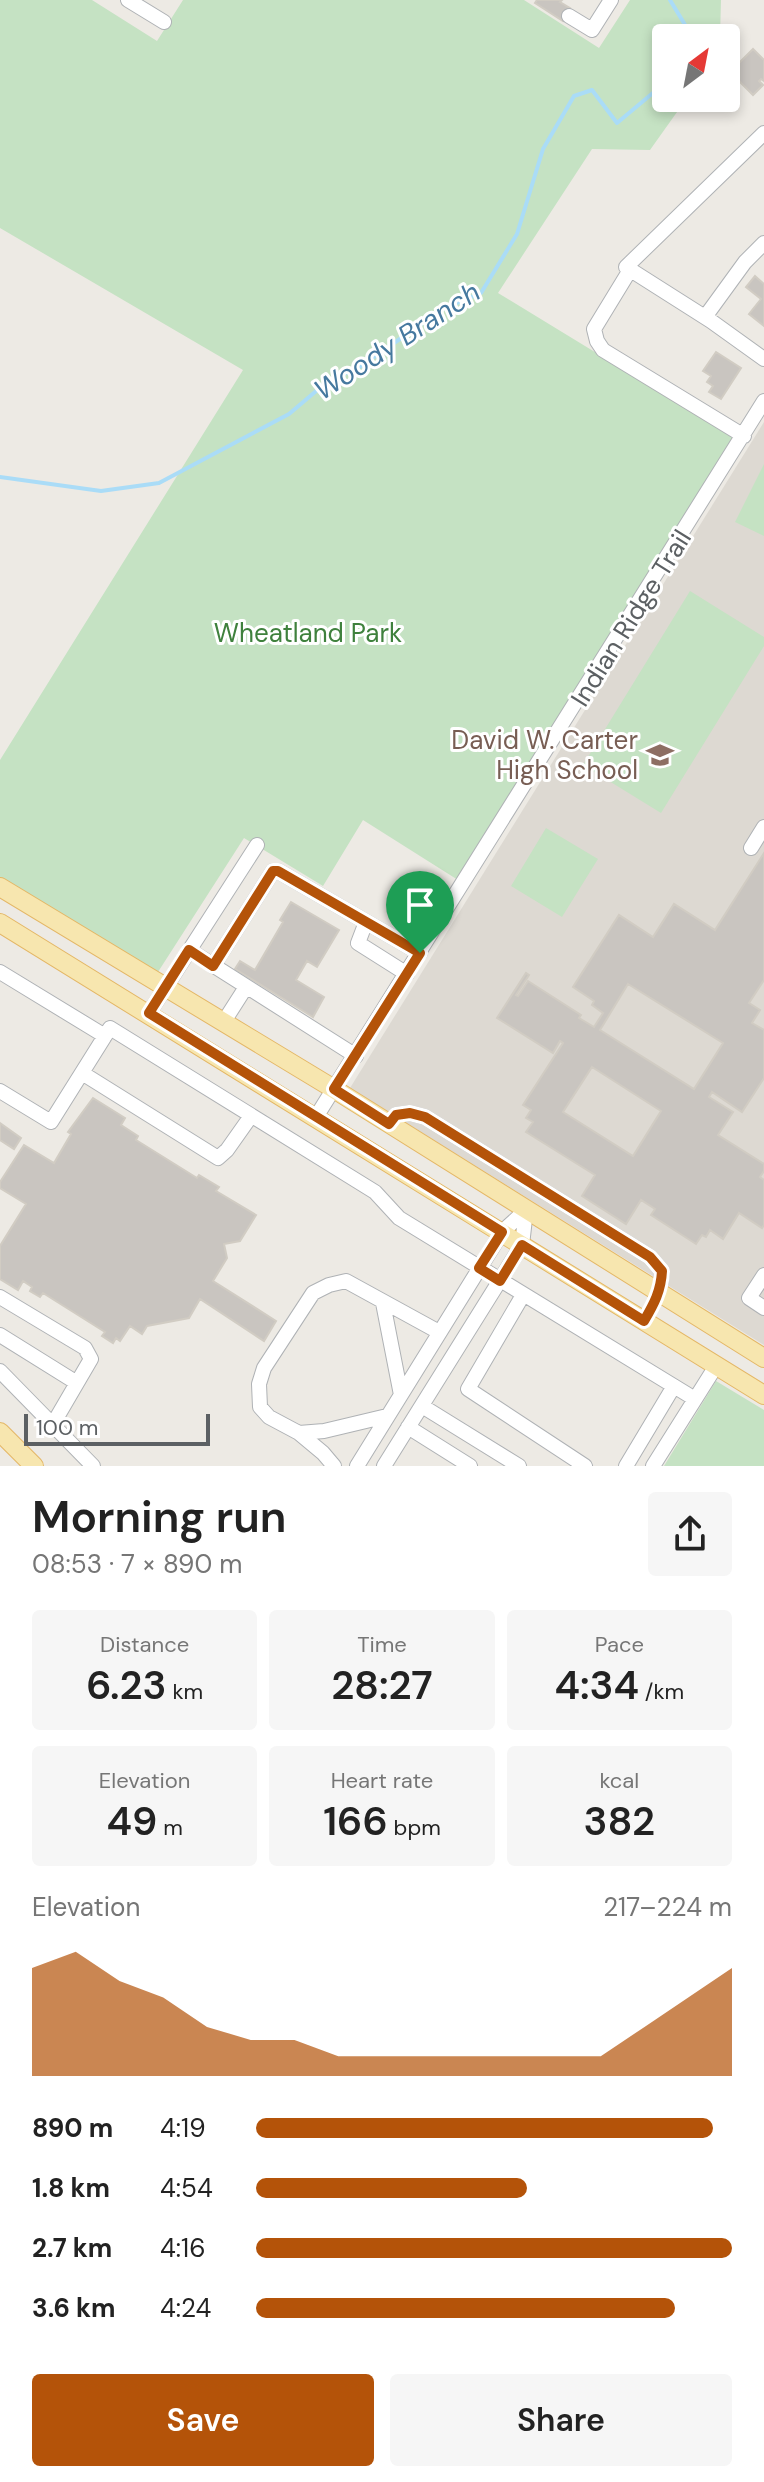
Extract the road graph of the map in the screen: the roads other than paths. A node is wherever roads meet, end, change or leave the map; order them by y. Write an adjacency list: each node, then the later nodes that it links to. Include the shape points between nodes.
1 (128, 0): 4 (street)
2 (611, 0): 3 (street, via 592,30)
3 (569, 16)
4 (164, 22)
5 (764, 133): 7 (street)
6 (764, 243): 8 (street)
7 (628, 268): 8 (street); 11 (street, via 594,329 603,350)
8 (705, 317): 9 (street)
9 (764, 359)
10 (764, 401): 11 (street, Indian Ridge Trail)
11 (744, 436): 19 (street, Indian Ridge Trail)
12 (764, 827): 14 (street)
13 (257, 845): 18 (street)
14 (751, 848)
15 (0, 887): 24 (main road)
16 (366, 922): 19 (street); 20 (street, via 273,871); 22 (street, via 358,943)
17 (0, 923): 25 (main road)
18 (189, 950): 20 (street); 24 (street)
19 (420, 953): 22 (street, Indian Ridge Trail)
20 (213, 966): 23 (street)
21 (0, 972): 27 (street)
22 (407, 974): 28 (street, Indian Ridge Trail)
23 (246, 987): 26 (street); 28 (street)
24 (165, 988): 25 (street); 26 (main road)
25 (149, 1013): 33 (main road)
26 (223, 1023): 30 (main road)
27 (105, 1036): 29 (street); 32 (street, via 110,1028)
28 (356, 1056): 30 (street, Indian Ridge Trail)
29 (82, 1073): 31 (street, via 51,1122); 32 (street, via 218,1158)
30 (334, 1089): 33 (street, Indian Ridge Trail); 34 (main road)
31 (0, 1091)
32 (251, 1116): 38 (street, via 375,1192 399,1218)
33 (316, 1117): 36 (main road)
34 (389, 1124): 35 (main road); 41 (street, via 396,1115 425,1117 650,1257 662,1271)
35 (526, 1210): 36 (street); 37 (street); 41 (main road)
36 (502, 1232): 37 (main road); 38 (street)
37 (522, 1245): 40 (street); 46 (main road)
38 (479, 1268): 40 (street); 47 (street)
39 (764, 1275): 45 (street, via 749,1298)
40 (500, 1281): 42 (street); 57 (street)
41 (659, 1294): 46 (main road); 49 (main road)
42 (523, 1295): 53 (street); 70 (street, via 468,1389)
43 (0, 1297): 52 (street, via 85,1348 91,1359)
44 (383, 1303): 47 (street); 54 (street); 62 (street, via 346,1281 313,1293 264,1368 260,1407)
45 (764, 1308)
46 (644, 1321): 50 (main road)
47 (439, 1332): 54 (street)
48 (0, 1335): 52 (street)
49 (764, 1358)
50 (716, 1366): 55 (main road); 56 (street)
51 (0, 1371): 59 (street)
52 (77, 1383): 59 (street)
53 (674, 1386): 56 (street); 71 (street)
54 (401, 1395): 58 (street)
55 (764, 1395)
56 (695, 1399): 72 (street)
57 (422, 1406): 60 (street); 69 (street)
58 (387, 1416): 62 (street); 66 (street)
59 (53, 1424): 64 (street)
60 (408, 1427): 67 (street); 68 (street)
61 (0, 1432): 63 (main road)
62 (299, 1433): 65 (street)
63 (34, 1466)
64 (93, 1466)
65 (334, 1466)
66 (357, 1466)
67 (384, 1466)
68 (470, 1466)
69 (519, 1466)
70 (585, 1466)
71 (626, 1466)
72 (653, 1466)

